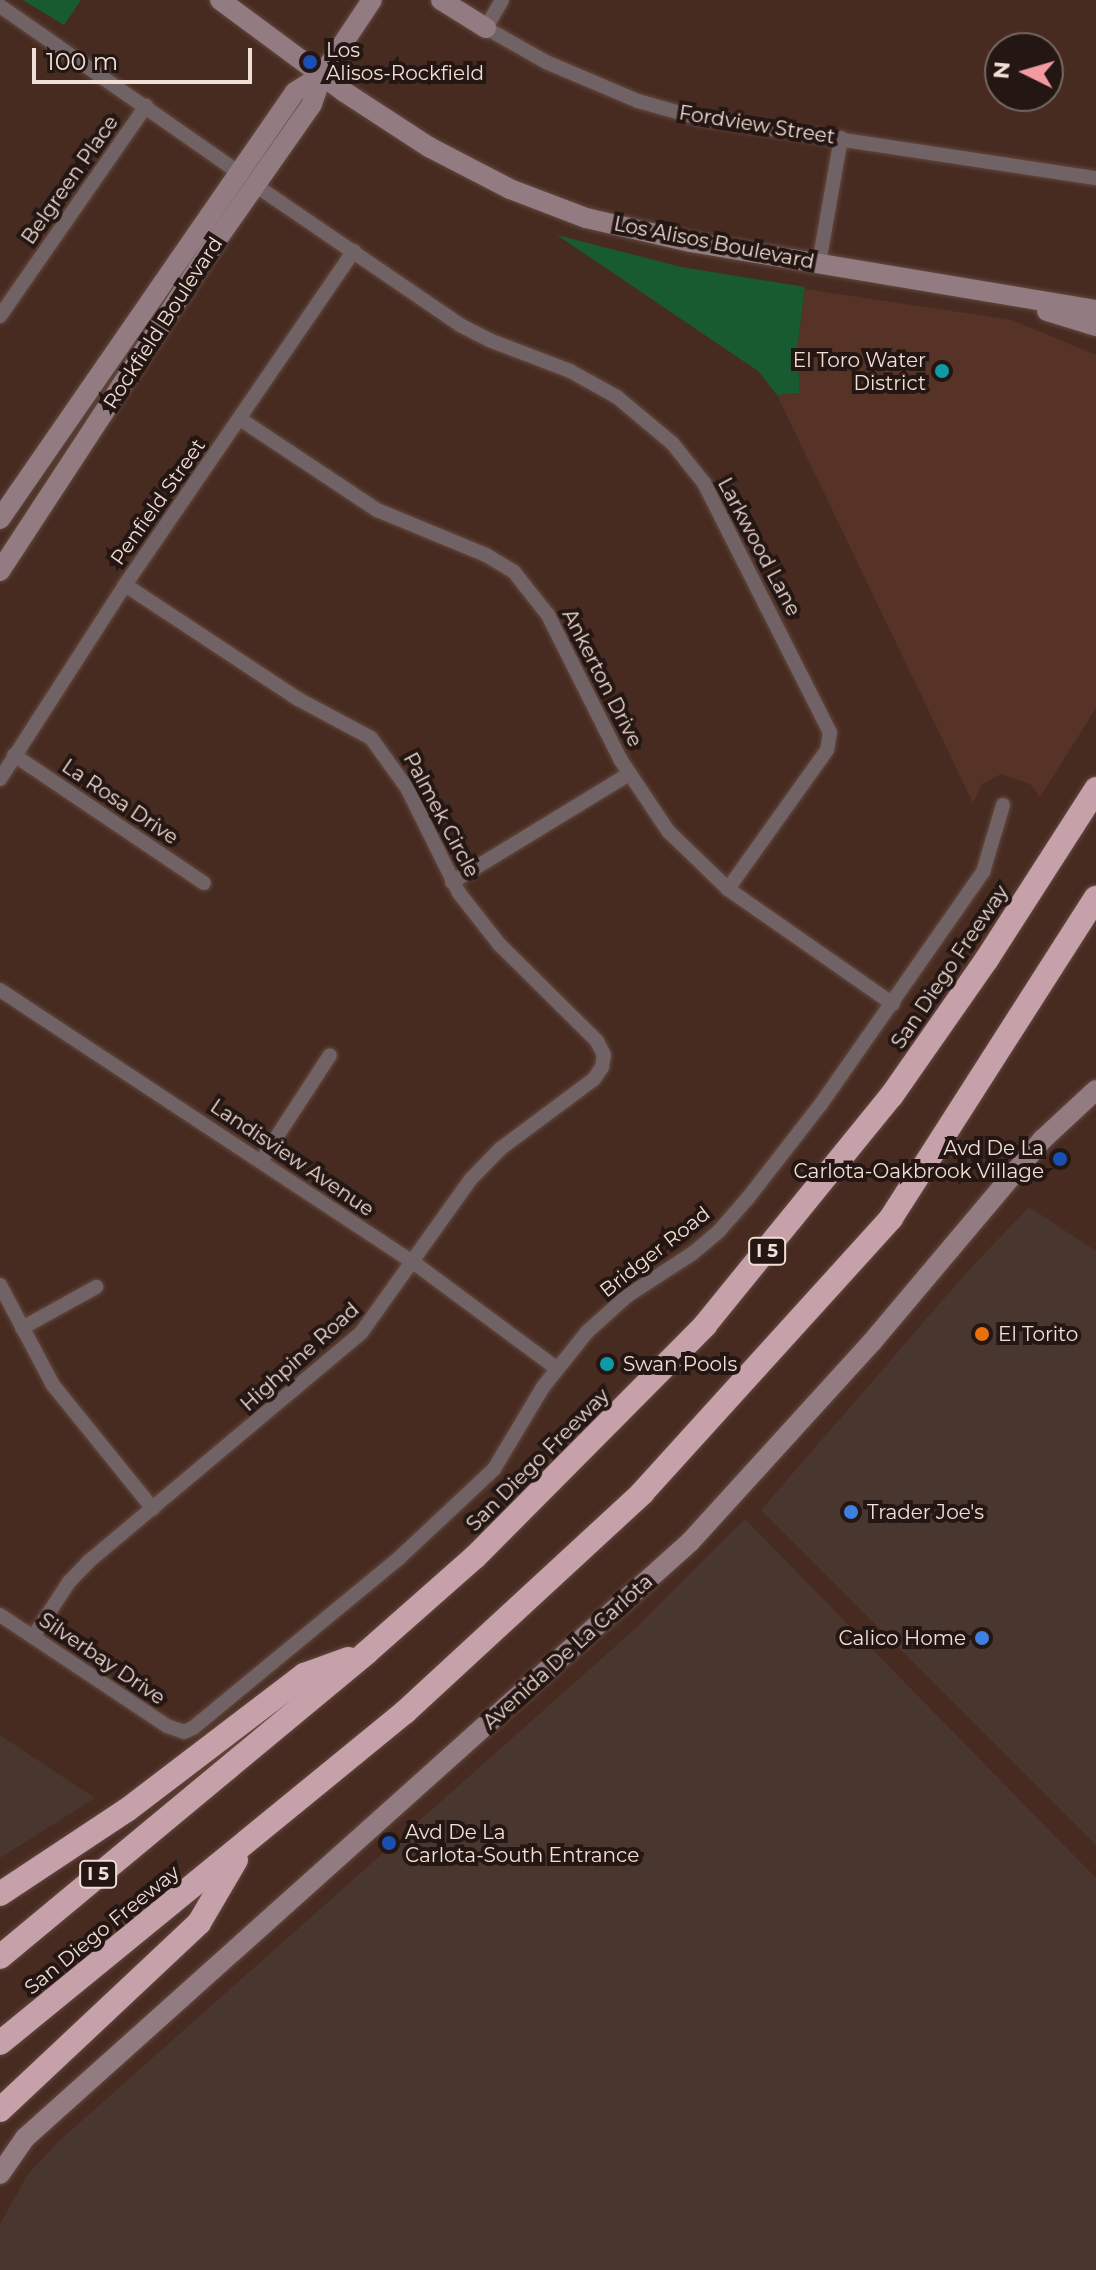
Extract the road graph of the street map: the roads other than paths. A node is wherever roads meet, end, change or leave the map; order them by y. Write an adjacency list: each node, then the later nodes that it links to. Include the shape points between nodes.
1 (220, 0): 7 (main road, Los Alisos Boulevard)
2 (372, 0): 7 (main road, Rockfield Boulevard)
3 (441, 0): 6 (main road, Fordview Street)
4 (502, 0): 6 (street)
5 (0, 6): 8 (street, Larkwood Lane)
6 (486, 28): 9 (street, Fordview Street, via 546,62 638,101 698,118)
7 (322, 75): 11 (main road, Rockfield Boulevard, via 312,104); 13 (main road, Los Alisos Boulevard, via 429,147 523,194 586,218)
8 (146, 106): 11 (street, Larkwood Lane); 16 (street, Belgreen Place)
9 (841, 138): 10 (street, Fordview Street); 13 (street)
10 (1096, 178)
11 (247, 179): 12 (street, Larkwood Lane); 19 (main road, Rockfield Boulevard); 20 (main road, Rockfield Boulevard)
12 (354, 251): 18 (street, Penfield Street); 29 (street, Larkwood Lane, via 460,325 570,371 617,397 673,444 715,500 830,732 827,750)
13 (819, 263): 14 (main road, Los Alisos Boulevard)
14 (1027, 298): 15 (main road, Los Alisos Boulevard); 17 (main road, Los Alisos Boulevard, via 1056,316)
15 (1096, 310)
16 (0, 316)
17 (1096, 326)
18 (240, 419): 21 (street, Penfield Street); 23 (street, Ankerton Drive, via 377,510 514,572 548,615)
19 (0, 519)
20 (0, 571)
21 (125, 585): 22 (street, Penfield Street); 27 (street, Palmek Circle, via 298,699 371,738 407,788)
22 (14, 755): 24 (street, Penfield Street); 28 (street, La Rosa Drive)
23 (629, 774): 27 (street); 29 (street, Ankerton Drive, via 668,831)
24 (0, 779)
25 (1096, 789): 45 (highway, San Diego Freeway / I 5, via 892,1095 705,1325 475,1557)
26 (1003, 805): 32 (street, Bridger Road, via 983,872)
27 (452, 882): 34 (street, Palmek Circle, via 499,944 592,1036)
28 (204, 883)
29 (728, 889): 32 (street, Ankerton Drive)
30 (1096, 898): 47 (highway, San Diego Freeway, via 891,1218 788,1335 642,1493 405,1712)
31 (0, 990): 36 (street, Landisview Avenue)
32 (893, 1004): 41 (street, Bridger Road, via 719,1231 627,1296)
33 (330, 1055): 36 (street)
34 (604, 1055): 37 (street, Highpine Road, via 594,1079 500,1149 470,1180)
35 (1096, 1090): 52 (main road, Avenida De La Carlota, via 1043,1139 872,1342 690,1542 37,2128)
36 (261, 1161): 37 (street, Landisview Avenue)
37 (413, 1262): 41 (street, Landisview Avenue); 42 (street, Highpine Road, via 361,1333)
38 (0, 1285): 40 (street)
39 (96, 1287): 40 (street)
40 (22, 1328): 42 (street, via 53,1385)
41 (556, 1368): 46 (street, Bridger Road, via 494,1469 399,1558)
42 (153, 1509): 44 (street, Highpine Road, via 78,1571)
43 (0, 1615): 44 (street, Silverbay Drive)
44 (33, 1637): 46 (street, Silverbay Drive)
45 (366, 1653): 48 (highway, via 304,1675 127,1810); 49 (highway, San Diego Freeway / I 5)
46 (184, 1732)
47 (243, 1848): 50 (highway, San Diego Freeway); 51 (highway, via 199,1923)
48 (0, 1894)
49 (0, 1957)
50 (0, 2043)
51 (0, 2110)
52 (0, 2174)

